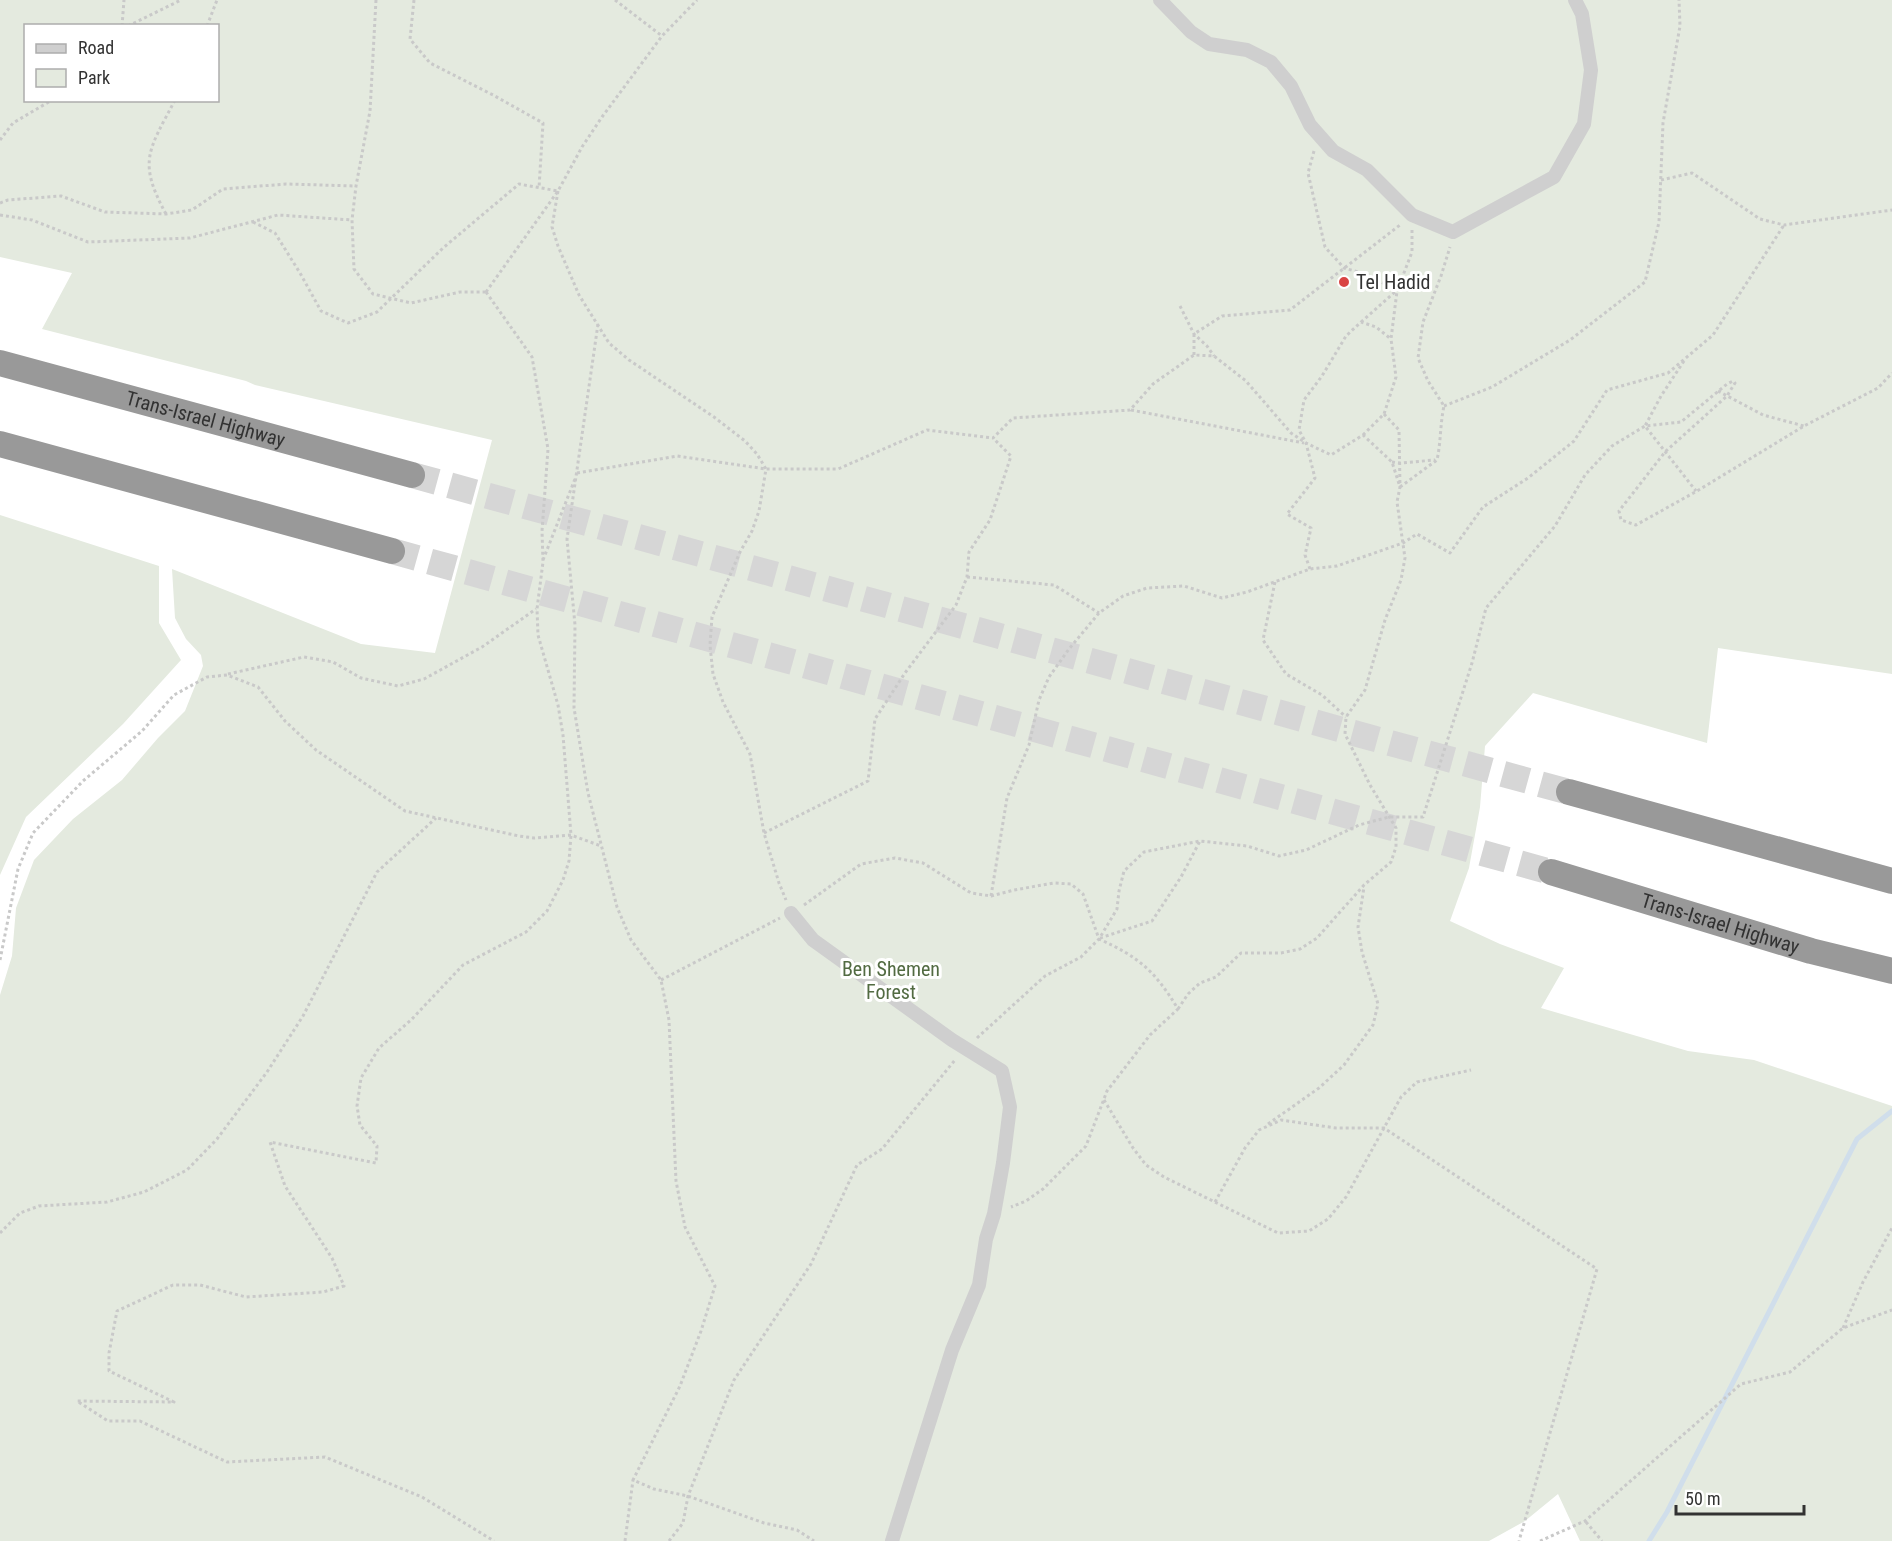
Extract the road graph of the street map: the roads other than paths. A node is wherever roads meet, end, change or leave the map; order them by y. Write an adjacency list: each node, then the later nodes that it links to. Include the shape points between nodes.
1 (1160, 0): 2 (street, via 1191,32 1209,44 1247,50 1271,62 1291,86 1310,125 1333,151 1367,170 1412,215 1453,232 1554,177 1584,124 1591,70 1582,14)
2 (1575, 0)
3 (0, 363): 5 (highway, Trans-Israel Highway)
4 (0, 444): 6 (highway)
5 (412, 475)
6 (392, 551)
7 (1569, 792): 9 (highway)
8 (1551, 872): 11 (highway, Trans-Israel Highway)
9 (1892, 881)
10 (791, 913): 14 (street, via 813,940 1002,1071 1010,1107 979,1285 952,1350)
11 (1811, 951): 12 (highway, Trans-Israel Highway); 13 (highway)
12 (1892, 971)
13 (1892, 978)
14 (891, 1541)

